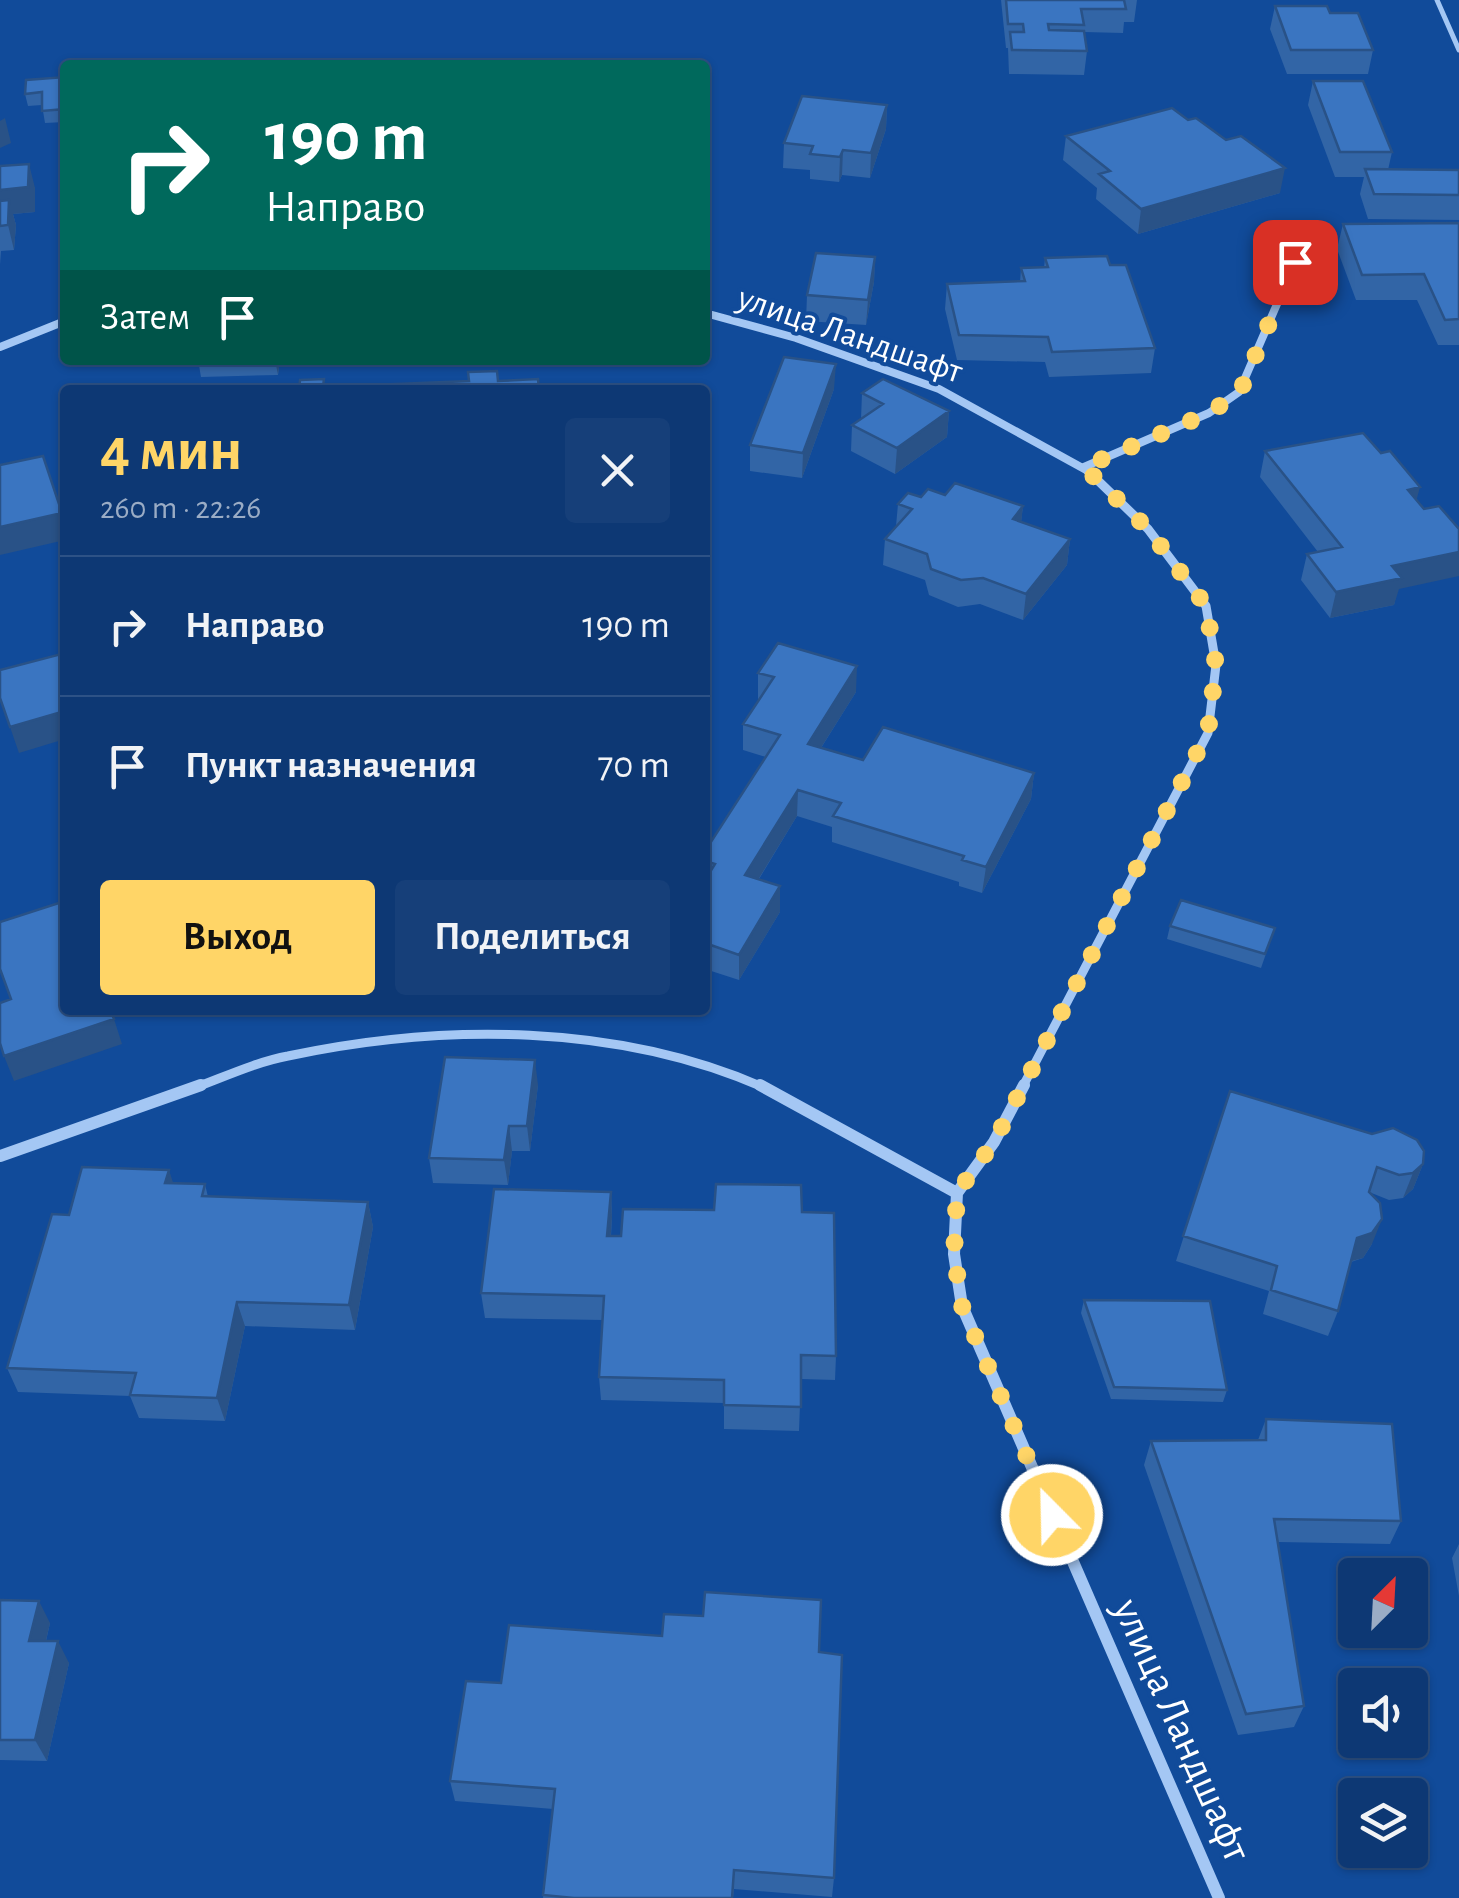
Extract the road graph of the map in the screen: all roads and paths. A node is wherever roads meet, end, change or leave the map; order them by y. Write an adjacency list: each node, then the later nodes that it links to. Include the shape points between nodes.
1 (1437, 0): 2 (lane)
2 (1459, 50)
3 (1309, 230): 7 (street, via 1240,392 1209,413)
4 (710, 314): 7 (street, улица Ландшафт, via 938,390)
5 (60, 323): 6 (street)
6 (0, 347)
7 (1084, 467): 9 (street, улица Ландшафт, via 1148,529 1206,606 1216,665 1208,732 994,1142)
8 (0, 1156): 9 (street, via 285,1056 450,1033 556,1038 668,1054 762,1086)
9 (957, 1193): 10 (street, улица Ландшафт, via 954,1254 962,1306)
10 (1220, 1898)

